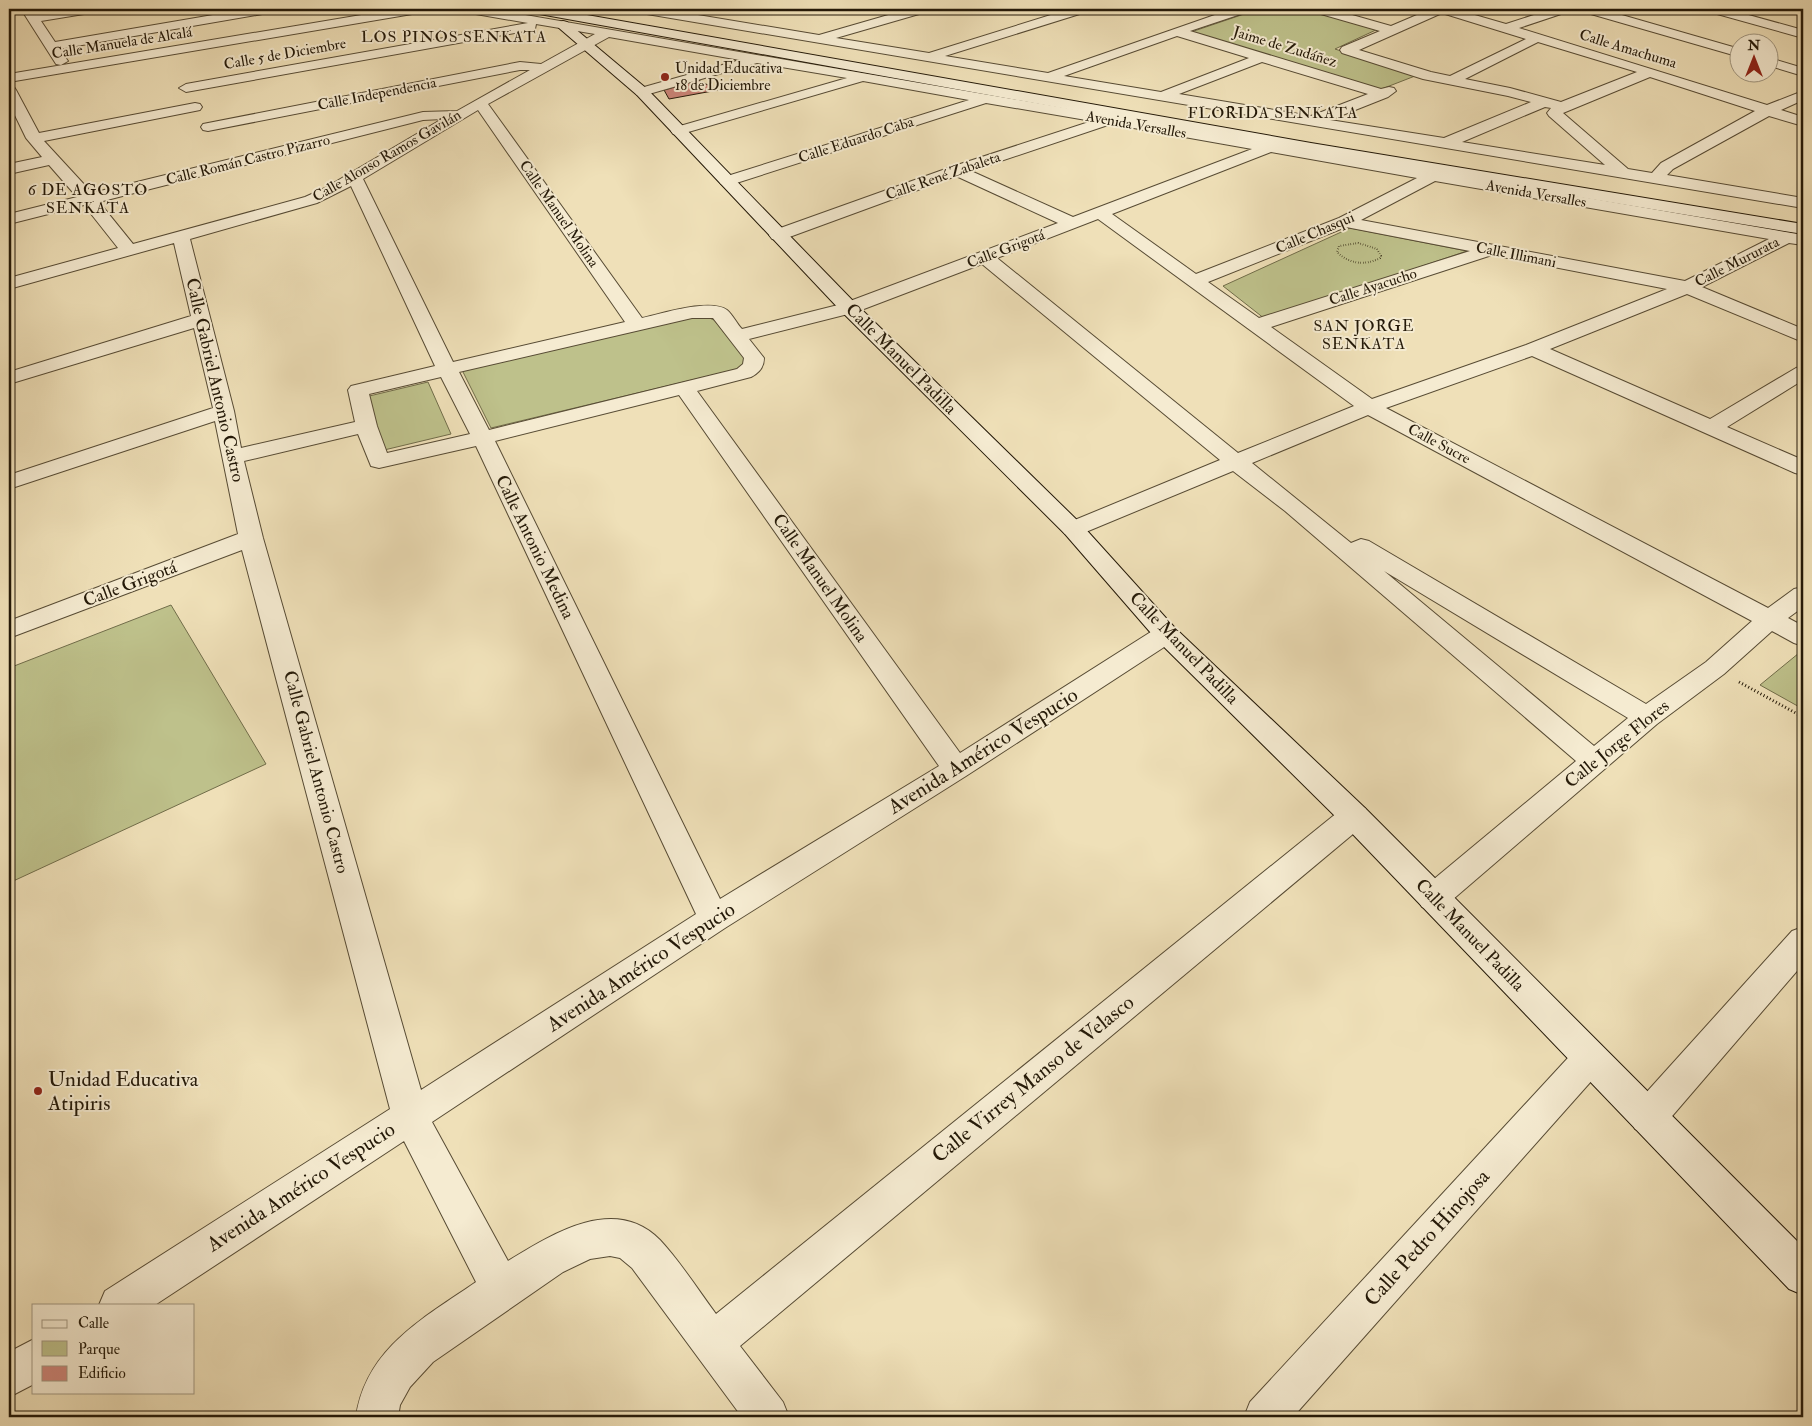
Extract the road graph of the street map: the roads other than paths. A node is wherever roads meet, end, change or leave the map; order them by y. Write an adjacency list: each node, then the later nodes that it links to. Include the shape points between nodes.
1 (90, 9): 18 (street)
2 (268, 9): 31 (street)
3 (418, 9): 33 (street, Calle Manuela de Alcalá)
4 (470, 9): 22 (street, Avenida Versalles)
5 (539, 9): 22 (street, Avenida Versalles)
6 (592, 9): 22 (street, Calle 5 de Diciembre); 80 (street, Avenida Versalles)
7 (641, 9): 23 (street, Avenida Versalles)
8 (922, 9): 28 (street)
9 (1082, 9): 21 (street)
10 (1198, 9): 20 (street)
11 (1242, 9): 20 (street)
12 (1318, 9): 25 (street)
13 (1442, 9): 24 (street, Calle Amachuma); 25 (street)
14 (1563, 9): 24 (street)
15 (1588, 9): 32 (street)
16 (1714, 9): 27 (street)
17 (1037, 12): 21 (street)
18 (30, 13): 31 (street)
19 (747, 13): 23 (street)
20 (1222, 16): 26 (street)
21 (1054, 18): 34 (street)
22 (562, 21): 30 (street, Calle Manuel Padilla); 47 (street, Calle 5 de Diciembre); 84 (street, Avenida Versalles)
23 (714, 22): 28 (street, Avenida Versalles)
24 (1505, 29): 29 (street, Calle Amachuma)
25 (1390, 30): 42 (street, via 1347,50)
26 (1178, 32): 35 (street, Jaime de Zudáñez); 43 (street)
27 (1803, 34)
28 (818, 38): 34 (street, Avenida Versalles)
29 (1537, 38): 40 (street, Calle Amachuma); 46 (street)
30 (596, 39): 36 (street, Avenida Versalles); 38 (street, Calle Alonso Ramos Gavilán); 49 (street, Calle Manuel Padilla)
31 (52, 46): 39 (street)
32 (1730, 50)
33 (169, 52): 39 (street, Calle Manuela de Alcalá); 47 (street)
34 (928, 57): 43 (street, Avenida Versalles)
35 (1262, 57): 50 (street, Jaime de Zudáñez); 52 (street)
36 (760, 59): 45 (street, Avenida Versalles); 49 (street)
37 (1780, 65): 41 (street)
38 (546, 66): 54 (street, Calle Alonso Ramos Gavilán); 63 (street, Calle Independencia, via 520,66)
39 (66, 68): 44 (street, Calle Manuela de Alcalá)
40 (1650, 72): 57 (street); 58 (street, Calle Amachuma)
41 (1803, 72)
42 (1428, 76): 46 (street); 50 (street)
43 (1050, 77): 52 (street, Avenida Versalles)
44 (9, 78)
45 (863, 78): 53 (street, Avenida Versalles); 64 (street)
46 (1453, 80): 55 (street)
47 (186, 88): 56 (street)
48 (9, 90): 65 (street)
49 (642, 92): 64 (street, Calle Manuel Padilla)
50 (1382, 94): 61 (street)
51 (1803, 95): 58 (street)
52 (1162, 96): 61 (street, Avenida Versalles)
53 (985, 99): 60 (street, Avenida Versalles); 76 (street, Calle Eduardo Caba)
54 (480, 102): 59 (street, Calle Alonso Ramos Gavilán); 96 (street, Calle Manuel Molina)
55 (1544, 102): 57 (street); 66 (street)
56 (195, 107): 63 (street); 65 (street)
57 (1562, 107): 72 (street, via 1554,112)
58 (1768, 110): 62 (street, Calle Amachuma); 75 (street, via 1667,166)
59 (459, 116): 69 (street, Calle Román Castro Pizarro, via 423,116); 73 (street, Calle Alonso Ramos Gavilán)
60 (1109, 121): 67 (street, Avenida Versalles); 71 (street, Calle René Zabaleta)
61 (1313, 121): 66 (street, Avenida Versalles)
62 (1803, 122)
63 (208, 127): 69 (street)
64 (678, 130): 76 (street, Calle Manuel Padilla)
65 (34, 138): 68 (street)
66 (1446, 143): 72 (street, Avenida Versalles)
67 (1269, 148): 74 (street, Avenida Versalles); 79 (street, Calle Grigotá)
68 (53, 159): 70 (street); 77 (street)
69 (235, 162): 77 (street, Calle Román Castro Pizarro)
70 (9, 169)
71 (957, 170): 83 (street); 85 (street, Calle René Zabaleta)
72 (1623, 172): 75 (street, Avenida Versalles)
73 (354, 176): 86 (street, Calle Alonso Ramos Gavilán, via 312,200); 101 (street, Calle Antonio Medina)
74 (1432, 176): 82 (street, Calle Chasqui); 87 (street, Avenida Versalles)
75 (1656, 178): 78 (street, Avenida Versalles)
76 (727, 181): 85 (street, Calle Manuel Padilla)
77 (88, 200): 81 (street, Calle Román Castro Pizarro); 88 (street)
78 (1803, 203)
79 (1099, 212): 83 (street, Calle Grigotá); 91 (street, Calle Sucre)
80 (1803, 215)
81 (9, 220)
82 (1344, 222): 89 (street, Calle Illimani); 91 (street, Calle Chasqui)
83 (1072, 223): 90 (street, Calle Grigotá)
84 (1803, 230)
85 (778, 235): 94 (street, Calle Manuel Padilla)
86 (182, 236): 88 (street, Calle Alonso Ramos Gavilán); 95 (street, Calle Gabriel Antonio Castro)
87 (1795, 239): 93 (street, Calle Mururata)
88 (128, 250): 92 (street, Calle Alonso Ramos Gavilán)
89 (1490, 250): 93 (street, Calle Illimani); 97 (street, Calle Ayacucho)
90 (986, 258): 94 (street, Calle Grigotá); 111 (street)
91 (1194, 281): 97 (street, Calle Sucre)
92 (9, 284)
93 (1687, 288): 99 (street, Calle Illimani); 100 (street, Calle Mururata)
94 (849, 308): 98 (street, Calle Grigotá); 115 (street, Calle Manuel Padilla)
95 (202, 319): 103 (street); 106 (street, Calle Gabriel Antonio Castro)
96 (637, 324): 98 (street, via 692,312 711,312 720,314); 101 (street)
97 (1257, 325): 105 (street, Calle Sucre)
98 (738, 336): 104 (street, via 754,358 751,369)
99 (1803, 336)
100 (1533, 349): 105 (street, Calle Mururata); 108 (street)
101 (447, 369): 107 (street, via 358,390); 109 (street, Calle Antonio Medina)
102 (1803, 372): 108 (street)
103 (9, 378)
104 (684, 388): 109 (street); 124 (street, Calle Manuel Molina)
105 (1369, 407): 111 (street, Calle Mururata); 118 (street, Calle Sucre)
106 (224, 411): 110 (street, Calle Gabriel Antonio Castro); 113 (street)
107 (366, 426): 109 (street, via 379,461); 110 (street)
108 (1712, 427): 112 (street)
109 (483, 438): 127 (street, Calle Antonio Medina)
110 (232, 457): 116 (street, Calle Gabriel Antonio Castro)
111 (1236, 462): 114 (street); 115 (street, Calle Mururata)
112 (1803, 468)
113 (9, 482)
114 (1293, 506): 122 (street); 123 (street)
115 (1073, 529): 120 (street, Calle Manuel Padilla)
116 (251, 538): 119 (street, Calle Grigotá); 130 (street, Calle Gabriel Antonio Castro)
117 (1803, 595): 118 (street, Calle Jorge Flores)
118 (1769, 620): 121 (street, Calle Sucre); 122 (street, Calle Jorge Flores, via 1715,668)
119 (9, 630)
120 (1166, 634): 124 (street, Avenida Américo Vespucio); 125 (street, Calle Manuel Padilla)
121 (1803, 637)
122 (1647, 717): 123 (street, Calle Jorge Flores)
123 (1594, 761): 126 (street, Calle Jorge Flores)
124 (956, 769): 127 (street, Avenida Américo Vespucio)
125 (1354, 816): 126 (street, Calle Manuel Padilla); 135 (street, Calle Virrey Manso de Velasco)
126 (1433, 898): 129 (street, Calle Manuel Padilla)
127 (714, 919): 130 (street, Avenida Américo Vespucio)
128 (1803, 941): 131 (street)
129 (1590, 1058): 131 (street, Calle Manuel Padilla); 140 (street, Calle Pedro Hinojosa)
130 (410, 1116): 133 (street, Calle Gabriel Antonio Castro); 134 (street, Avenida Américo Vespucio)
131 (1648, 1118): 132 (street, Calle Manuel Padilla)
132 (1803, 1275)
133 (501, 1289): 135 (street, via 549,1258 588,1240 610,1237 628,1240 646,1254); 138 (street, via 418,1347 395,1372 380,1400)
134 (121, 1304)
135 (712, 1342): 139 (street)
136 (32, 1361): 137 (street)
137 (9, 1376)
138 (377, 1417)
139 (768, 1417)
140 (1265, 1417)

